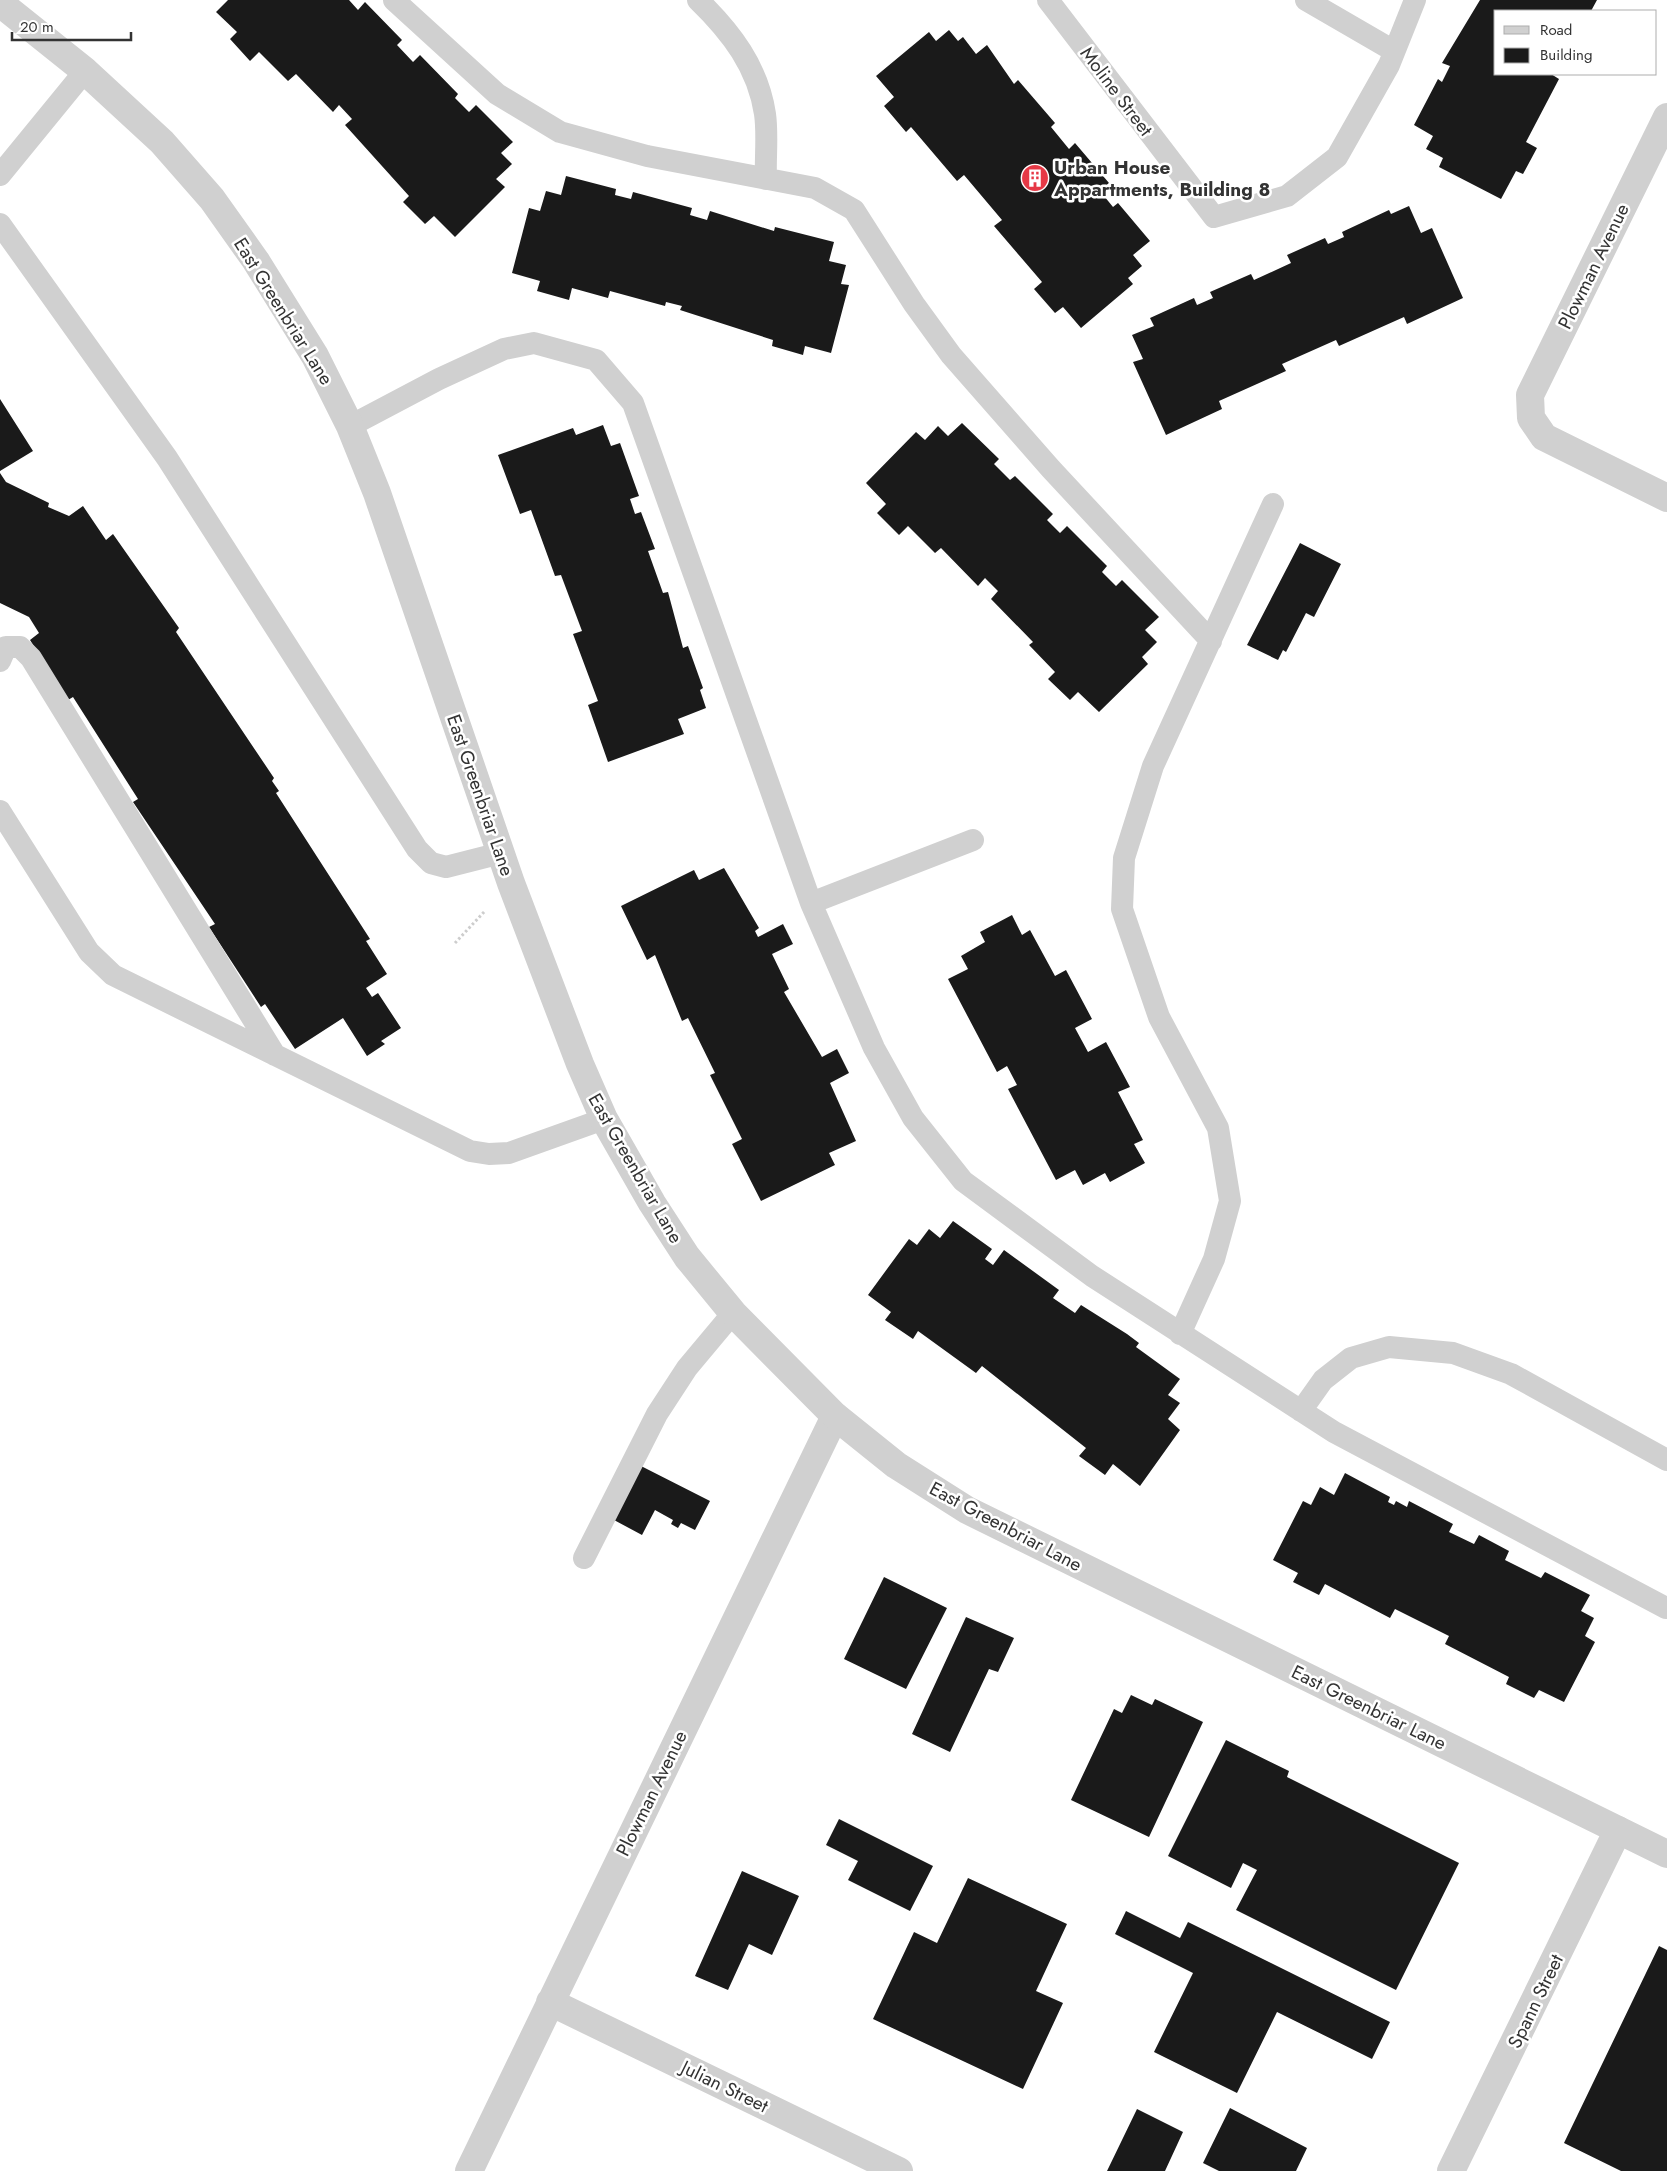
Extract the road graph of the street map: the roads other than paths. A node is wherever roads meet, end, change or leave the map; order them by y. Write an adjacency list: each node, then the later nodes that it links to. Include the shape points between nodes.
1 (394, 0): 11 (lane, via 497,94 560,132 647,156)
2 (698, 0): 11 (lane, via 724,26 751,65 765,114)
3 (1048, 0): 7 (lane, Moline Street, via 1214,217 1287,196 1337,157)
4 (1306, 0): 7 (lane)
5 (1415, 0): 7 (lane, Moline Street)
6 (0, 3): 8 (street, East Greenbriar Lane)
7 (1394, 51)
8 (85, 71): 10 (lane); 13 (street, East Greenbriar Lane, via 162,142 212,199 256,261 315,356)
9 (1667, 117): 14 (street, Plowman Avenue, via 1530,395 1531,418 1544,437)
10 (0, 176)
11 (766, 179): 16 (lane, via 815,188 854,210 951,355 1051,469)
12 (0, 224): 20 (lane, via 167,458 417,849 431,863 446,867)
13 (350, 426): 20 (street, East Greenbriar Lane, via 377,493); 21 (lane, via 439,378 504,349 534,343 596,360 632,403)
14 (1667, 498)
15 (1273, 504): 16 (lane)
16 (1211, 641): 25 (lane, via 1153,766 1124,858 1122,909 1159,1017 1218,1128 1230,1201 1214,1259)
17 (0, 662): 22 (lane, via 6,647 20,647 31,658)
18 (0, 811): 22 (lane, via 89,952 113,975)
19 (973, 840): 21 (lane)
20 (502, 853): 23 (street, East Greenbriar Lane, via 580,1064)
21 (811, 903): 25 (lane, via 874,1048 913,1118 963,1181 1092,1276)
22 (275, 1055): 23 (lane, via 470,1152 509,1153)
23 (604, 1118): 24 (street, East Greenbriar Lane, via 687,1257)
24 (733, 1313): 27 (street, East Greenbriar Lane); 29 (lane, via 656,1414)
25 (1180, 1334): 26 (lane)
26 (1301, 1411): 28 (lane, via 1322,1380 1351,1358 1389,1347 1453,1352 1511,1374); 30 (lane, via 1334,1432)
27 (835, 1416): 31 (street, East Greenbriar Lane, via 896,1465 967,1510); 33 (street, Plowman Avenue)
28 (1667, 1460)
29 (584, 1558)
30 (1666, 1608)
31 (1618, 1830): 32 (street, East Greenbriar Lane); 36 (street, Spann Street)
32 (1667, 1854)
33 (550, 2002): 34 (street, Plowman Avenue); 35 (street, Julian Street)
34 (469, 2171)
35 (899, 2171)
36 (1451, 2171)

